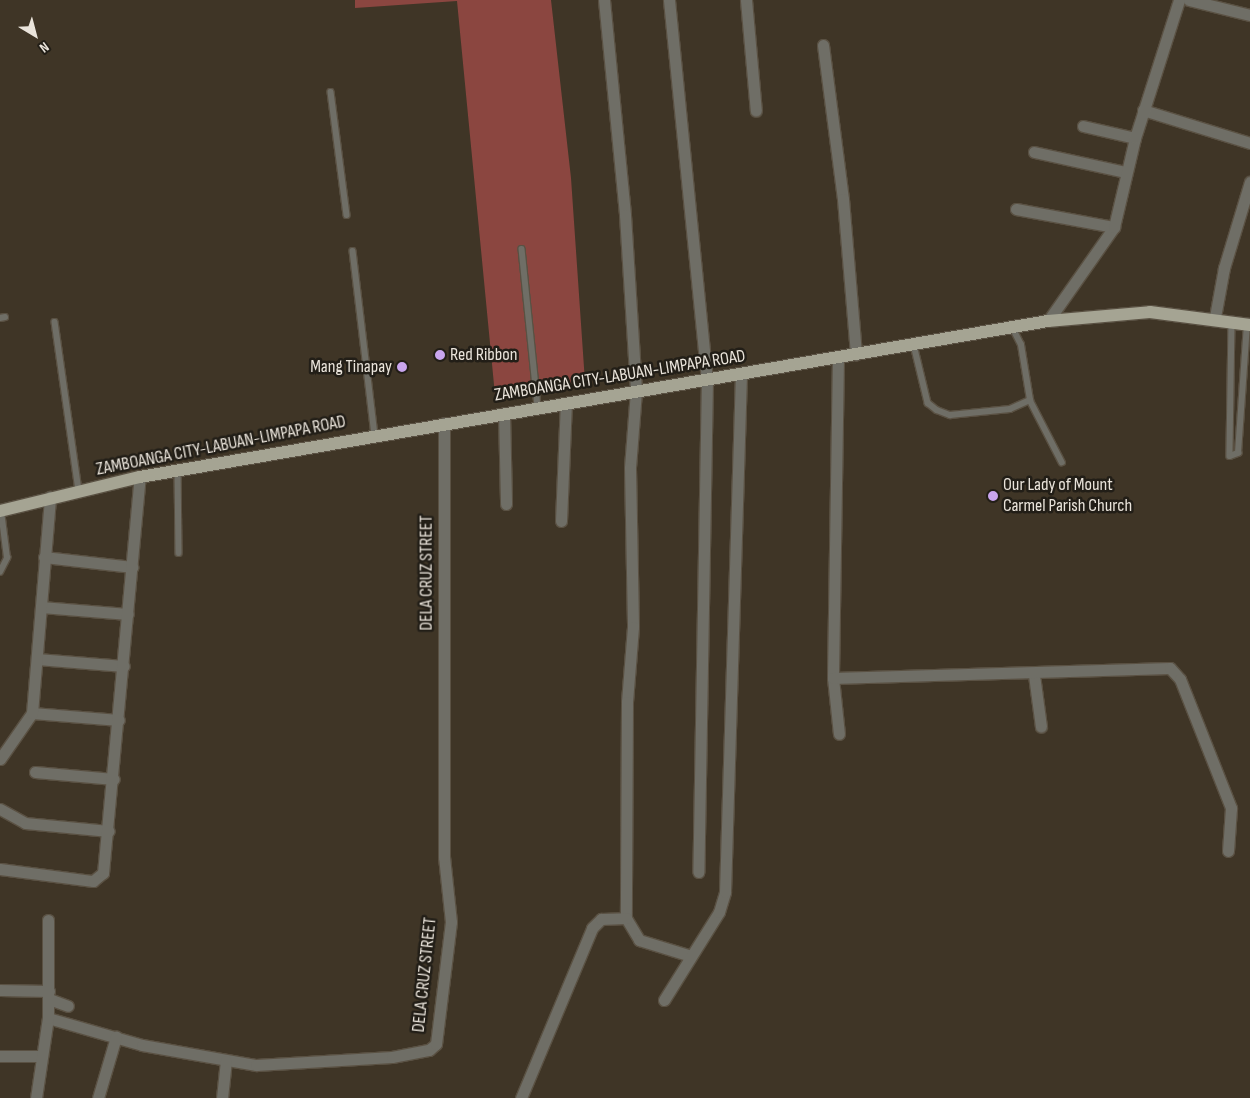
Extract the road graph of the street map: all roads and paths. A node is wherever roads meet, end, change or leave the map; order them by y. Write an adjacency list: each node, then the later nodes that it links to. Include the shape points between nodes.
1 (604, 0): 34 (street, via 625,214)
2 (669, 0): 33 (street)
3 (746, 0): 10 (street)
4 (1180, 0): 9 (street)
5 (1189, 0): 6 (street)
6 (1250, 15)
7 (823, 45): 29 (street, via 843,200)
8 (331, 92): 18 (lane)
9 (1143, 110): 12 (street); 13 (street)
10 (756, 111)
11 (1083, 126): 12 (street)
12 (1135, 138): 15 (street)
13 (1250, 143)
14 (1034, 152): 15 (street)
15 (1126, 172): 19 (street)
16 (1250, 182): 22 (street)
17 (1016, 209): 19 (street)
18 (347, 215)
19 (1114, 227): 24 (street)
20 (522, 249): 37 (lane)
21 (354, 251): 40 (lane)
22 (1215, 316): 23 (main road, ZAMBOANGA CITY-LABUAN-LIMPAPA ROAD); 24 (main road, ZAMBOANGA CITY-LABUAN-LIMPAPA ROAD, via 1150,312)
23 (1232, 320): 26 (main road, ZAMBOANGA CITY-LABUAN-LIMPAPA ROAD); 30 (lane, via 1230,456 1238,453)
24 (1048, 321): 27 (main road, ZAMBOANGA CITY-LABUAN-LIMPAPA ROAD)
25 (55, 322): 44 (lane)
26 (1249, 324): 30 (lane)
27 (1013, 329): 28 (main road, ZAMBOANGA CITY-LABUAN-LIMPAPA ROAD); 35 (lane, via 1021,345)
28 (914, 345): 29 (main road, ZAMBOANGA CITY-LABUAN-LIMPAPA ROAD); 35 (lane, via 928,403 937,410 950,415 1010,408)
29 (856, 354): 31 (main road, ZAMBOANGA CITY-LABUAN-LIMPAPA ROAD)
30 (1248, 355)
31 (838, 358): 32 (main road, ZAMBOANGA CITY-LABUAN-LIMPAPA ROAD); 58 (street)
32 (741, 374): 33 (main road, ZAMBOANGA CITY-LABUAN-LIMPAPA ROAD); 73 (street, via 725,892 719,912)
33 (706, 379): 34 (main road, ZAMBOANGA CITY-LABUAN-LIMPAPA ROAD); 70 (street)
34 (636, 391): 36 (main road, ZAMBOANGA CITY-LABUAN-LIMPAPA ROAD); 71 (street, via 630,468 632,627 627,702)
35 (1030, 400): 41 (lane)
36 (566, 403): 37 (main road, ZAMBOANGA CITY-LABUAN-LIMPAPA ROAD); 48 (street)
37 (538, 408): 38 (main road, ZAMBOANGA CITY-LABUAN-LIMPAPA ROAD)
38 (504, 413): 39 (main road, ZAMBOANGA CITY-LABUAN-LIMPAPA ROAD); 46 (street)
39 (444, 423): 40 (main road, ZAMBOANGA CITY-LABUAN-LIMPAPA ROAD); 82 (street, DELA CRUZ STREET, via 444,857 451,922 436,1044 429,1050 392,1057 256,1065)
40 (375, 435): 42 (main road, ZAMBOANGA CITY-LABUAN-LIMPAPA ROAD)
41 (1062, 462)
42 (178, 470): 43 (main road, ZAMBOANGA CITY-LABUAN-LIMPAPA ROAD); 49 (lane)
43 (140, 477): 44 (main road, ZAMBOANGA CITY-LABUAN-LIMPAPA ROAD); 51 (street)
44 (79, 492): 45 (main road, ZAMBOANGA CITY-LABUAN-LIMPAPA ROAD)
45 (50, 497): 47 (main road, ZAMBOANGA CITY-LABUAN-LIMPAPA ROAD); 50 (street)
46 (506, 504)
47 (1, 511): 52 (lane, via 7,558)
48 (561, 521)
49 (179, 553)
50 (44, 557): 51 (street); 53 (street)
51 (132, 567): 54 (street)
52 (0, 572)
53 (40, 607): 54 (street); 55 (street)
54 (128, 614): 56 (street)
55 (37, 659): 56 (street); 59 (street)
56 (124, 666): 60 (street)
57 (1034, 675): 58 (street); 61 (street); 68 (street, via 1174,670 1231,808)
58 (833, 678): 62 (street)
59 (32, 713): 60 (street); 63 (street)
60 (119, 720): 65 (street)
61 (1041, 727)
62 (839, 734)
63 (0, 758)
64 (35, 772): 65 (street)
65 (114, 779): 67 (street)
66 (0, 809): 67 (street, via 25,823)
67 (109, 831): 69 (street, via 99,880)
68 (1228, 851)
69 (0, 869)
70 (698, 872)
71 (626, 918): 73 (street, via 642,942); 86 (street, via 601,919 592,928)
72 (48, 920): 75 (street)
73 (691, 956): 76 (street)
74 (0, 990): 75 (street)
75 (49, 995): 77 (street); 78 (street)
76 (664, 1000)
77 (68, 1006)
78 (48, 1018): 79 (street, DELA CRUZ STREET); 81 (street)
79 (116, 1038): 82 (street, DELA CRUZ STREET); 84 (street)
80 (0, 1056): 81 (street)
81 (41, 1056): 83 (street)
82 (226, 1060): 85 (street)
83 (36, 1098)
84 (98, 1098)
85 (222, 1098)
86 (521, 1098)

